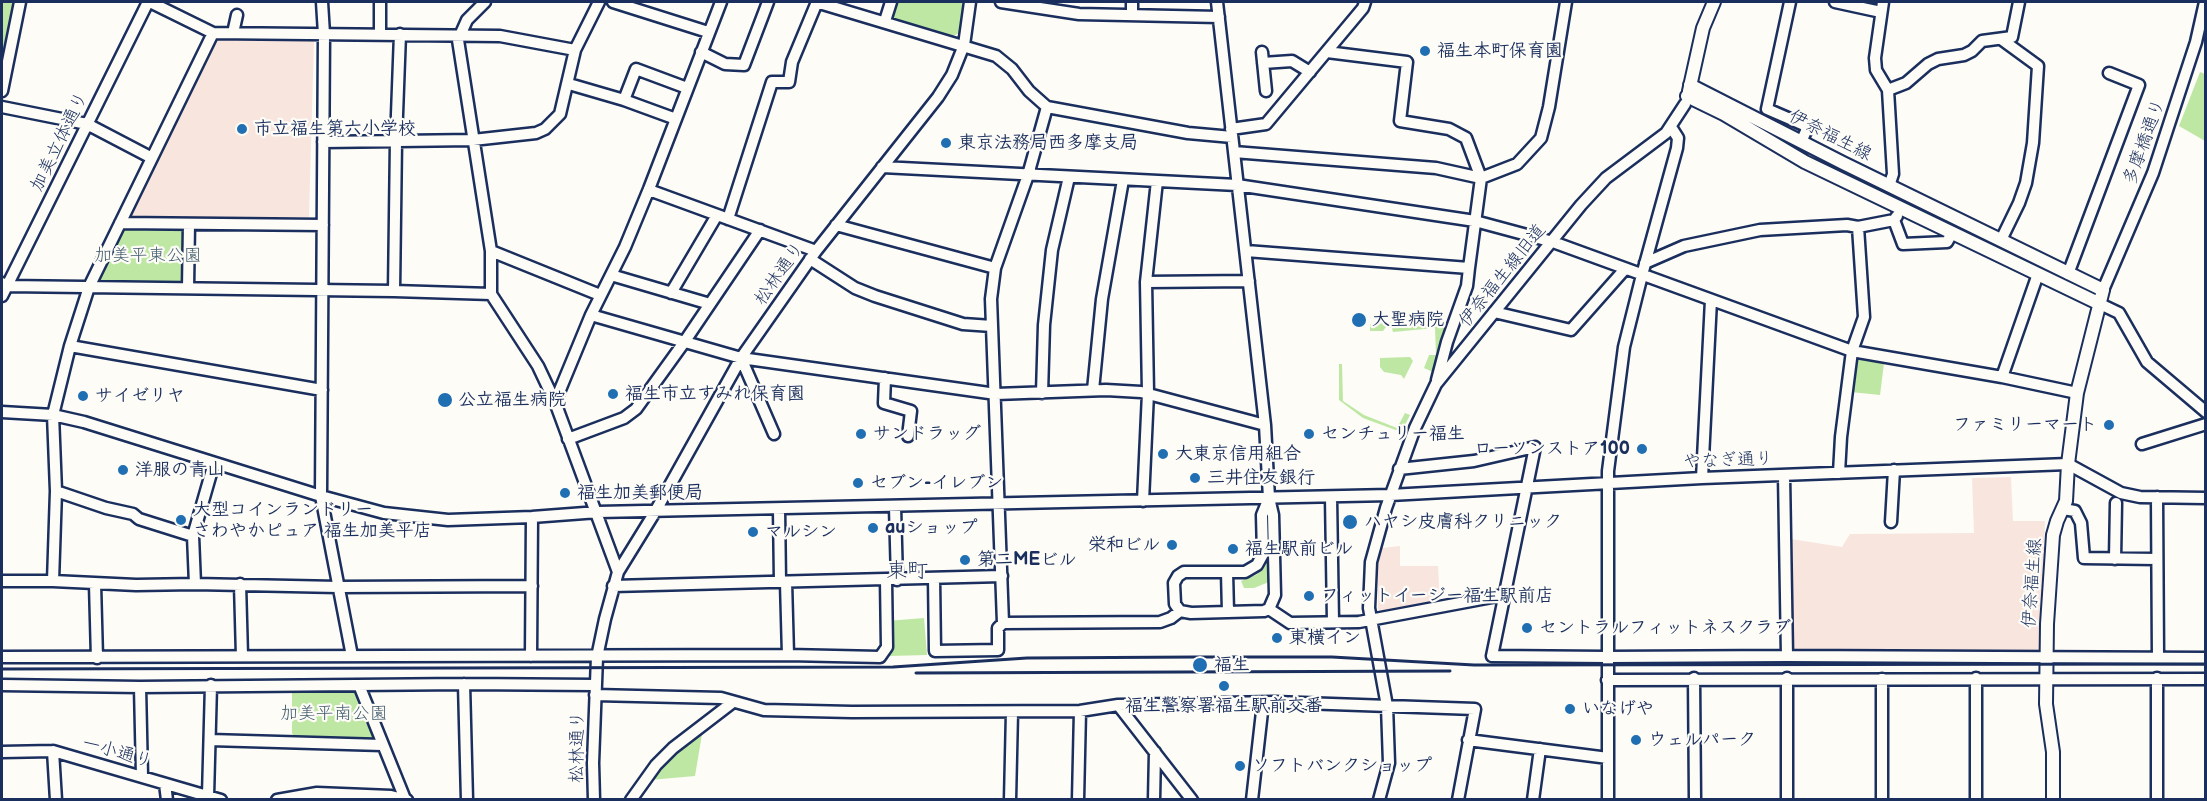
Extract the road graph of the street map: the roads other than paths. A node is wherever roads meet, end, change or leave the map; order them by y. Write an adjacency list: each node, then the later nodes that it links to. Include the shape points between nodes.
1 (20, 2): 45 (street)
2 (149, 2): 29 (street); 52 (street, 加美立体通り)
3 (322, 2): 31 (street)
4 (380, 2): 32 (street)
5 (485, 2): 34 (street)
6 (599, 2): 37 (street)
7 (613, 2): 28 (street)
8 (721, 2): 28 (street)
9 (768, 2): 38 (street, via 744,66 725,64)
10 (817, 2): 27 (street); 71 (street, via 792,62 789,82 772,82)
11 (891, 2): 27 (street)
12 (970, 2): 36 (street, 松林通り)
13 (1001, 2): 25 (street, via 1078,14)
14 (1132, 2): 25 (street)
15 (1217, 2): 26 (street)
16 (1365, 2): 39 (street)
17 (1566, 2): 64 (street, via 1541,138 1517,164)
18 (1714, 2): 47 (main road, via 1703,28)
19 (1790, 2): 58 (street, via 1767,109 1804,125 1807,129)
20 (1835, 2): 23 (street)
21 (2019, 2): 35 (street, via 2012,38)
22 (2205, 2): 100 (street, 多摩橋通り, via 2196,42 2153,173)
23 (1882, 7): 44 (street, via 1875,58 1876,70)
24 (237, 15): 30 (street)
25 (1132, 15): 26 (street)
26 (1219, 17): 54 (street)
27 (885, 21): 36 (street)
28 (708, 32): 38 (street)
29 (213, 33): 30 (street); 60 (street)
30 (233, 33): 31 (street)
31 (324, 33): 32 (street); 57 (street)
32 (380, 34): 33 (street)
33 (400, 34): 34 (street); 56 (street)
34 (459, 35): 37 (street, via 500,36); 55 (street)
35 (2001, 39): 44 (street, via 1982,41 1964,55 1938,59 1906,83); 81 (street, via 2038,66 2034,143 2026,183)
36 (963, 45): 50 (street, via 1005,62); 61 (street, 松林通り, via 938,97)
37 (575, 50): 42 (street)
38 (701, 52): 43 (street)
39 (1327, 52): 40 (street); 64 (street, via 1407,62 1400,121 1449,129 1466,138)
40 (1310, 72): 46 (street, via 1292,61 1262,58); 54 (street, via 1266,124)
41 (2109, 73): 91 (street, via 2139,85)
42 (569, 84): 48 (street); 55 (street, via 560,114 545,129)
43 (687, 88): 48 (street, via 636,69); 51 (street)
44 (1888, 90): 68 (street, via 1893,174)
45 (2, 91)
46 (1266, 91)
47 (1687, 95): 53 (street, 伊奈福生線旧道); 58 (main road, 伊奈福生線); 70 (main road, 伊奈福生線, via 1805,162)
48 (624, 100): 51 (street)
49 (2, 107): 52 (street)
50 (1047, 107): 54 (street, via 1188,133); 62 (street)
51 (676, 119): 69 (street)
52 (87, 124): 60 (street); 96 (street, 加美立体通り)
53 (1671, 127): 82 (street, 伊奈福生線旧道, via 1606,178); 86 (street, via 1678,138 1677,148)
54 (1231, 133): 59 (street)
55 (473, 140): 56 (street); 83 (street)
56 (396, 141): 57 (street); 101 (street)
57 (323, 142): 76 (street)
58 (1801, 142): 68 (main road, 伊奈福生線)
59 (1234, 152): 64 (street, via 1436,168); 67 (street)
60 (152, 158): 74 (street)
61 (882, 167): 62 (street); 77 (street, 松林通り)
62 (1028, 175): 63 (street); 87 (street)
63 (1069, 177): 65 (street); 121 (street, via 1052,250)
64 (1481, 178): 73 (street)
65 (1123, 180): 66 (street); 120 (street, via 1102,299)
66 (1157, 181): 67 (street); 95 (street)
67 (1238, 185): 73 (street); 84 (street)
68 (1890, 186): 81 (main road, 伊奈福生線)
69 (649, 190): 71 (street); 92 (street)
70 (1901, 208): 72 (street); 80 (main road, 伊奈福生線)
71 (722, 217): 79 (street); 102 (street)
72 (1894, 220): 78 (street); 80 (street, via 1903,244 1947,242)
73 (1475, 222): 82 (street); 88 (street)
74 (120, 223): 75 (street); 97 (street)
75 (189, 224): 76 (street); 98 (street)
76 (322, 225): 99 (street)
77 (836, 225): 85 (street, 松林通り); 87 (street)
78 (1858, 227): 86 (street, via 1760,230 1684,246); 114 (street, via 1864,316)
79 (760, 230): 85 (street); 108 (street)
80 (1952, 233): 90 (main road, 伊奈福生線)
81 (2001, 240): 91 (main road, 伊奈福生線)
82 (1552, 242): 89 (street); 109 (street, 伊奈福生線旧道)
83 (491, 251): 103 (street); 104 (street)
84 (1246, 251): 88 (street); 94 (street)
85 (813, 255): 111 (street, via 855,288 875,296 963,324); 115 (street, 松林通り)
86 (1645, 263): 93 (street)
87 (995, 268): 111 (street)
88 (1469, 268): 118 (street, via 1467,286)
89 (1625, 269): 93 (street); 109 (street, via 1571,330)
90 (2038, 274): 107 (main road, 伊奈福生線); 116 (street)
91 (2068, 274): 100 (main road, 伊奈福生線)
92 (611, 275): 102 (street); 104 (street)
93 (1642, 275): 106 (street); 142 (street, via 1624,347)
94 (1249, 281): 95 (street); 130 (street)
95 (1146, 282): 122 (street)
96 (4, 284): 97 (street); 105 (street, 加美立体通り)
97 (89, 287): 98 (street); 113 (street)
98 (188, 288): 99 (street)
99 (322, 290): 101 (street); 119 (street)
100 (2103, 290): 107 (main road, 伊奈福生線)
101 (394, 291): 103 (street)
102 (671, 292): 108 (street)
103 (491, 294): 125 (street, via 538,366)
104 (600, 295): 110 (street)
105 (2, 296)
106 (1711, 300): 114 (street); 141 (street)
107 (2098, 303): 123 (main road, 伊奈福生線); 127 (street, via 2119,313 2147,362)
108 (710, 304): 112 (street)
109 (1494, 312): 118 (street, 伊奈福生線旧道)
110 (591, 315): 112 (street); 125 (street)
111 (992, 326): 124 (street)
112 (685, 341): 115 (street); 133 (street, via 636,409 624,418)
113 (70, 346): 119 (street); 128 (street)
114 (1852, 351): 116 (street); 139 (street)
115 (741, 358): 117 (street); 131 (street); 158 (street, 松林通り)
116 (2002, 377): 123 (street)
117 (885, 378): 124 (street); 132 (street, via 884,403 912,411)
118 (1436, 384): 137 (street, 伊奈福生線旧道)
119 (321, 390): 146 (street)
120 (1093, 390): 121 (street); 122 (street)
121 (1042, 393): 124 (street)
122 (1148, 393): 130 (street); 151 (street)
123 (2077, 393): 136 (main road, 伊奈福生線)
124 (996, 394): 153 (street)
125 (555, 402): 133 (street)
126 (2, 412): 128 (street, やなぎ通り)
127 (2205, 412)
128 (53, 415): 135 (street, やなぎ通り); 144 (street)
129 (2205, 424): 134 (street)
130 (1265, 425): 149 (street)
131 (774, 434)
132 (908, 436)
133 (568, 439): 157 (street)
134 (2142, 444)
135 (214, 463): 146 (street, やなぎ通り); 161 (street)
136 (2068, 464): 138 (street, やなぎ通り); 148 (street, via 2121,493); 155 (main road, 伊奈福生線)
137 (1399, 469): 143 (street, via 1474,461 1535,447); 145 (street, 伊奈福生線旧道)
138 (1894, 470): 139 (street, やなぎ通り); 159 (street)
139 (1839, 472): 140 (street, やなぎ通り)
140 (1784, 475): 141 (street, やなぎ通り); 189 (street)
141 (1702, 478): 142 (street, やなぎ通り)
142 (1607, 484): 143 (street, やなぎ通り); 192 (street)
143 (1527, 488): 145 (street, やなぎ通り); 178 (street)
144 (56, 491): 161 (street); 170 (street)
145 (1390, 495): 147 (street, やなぎ通り); 182 (street, 伊奈福生線旧道, via 1371,562)
146 (321, 496): 160 (street, やなぎ通り, via 384,513 448,520); 177 (street)
147 (1331, 497): 149 (street, やなぎ通り); 183 (street)
148 (2157, 497): 150 (street); 163 (street)
149 (1269, 498): 151 (street, やなぎ通り); 165 (street, via 1262,515 1260,560 1251,570); 179 (street, via 1275,595)
150 (2205, 498)
151 (1143, 501): 153 (street, やなぎ通り)
152 (2116, 503): 162 (street)
153 (1000, 504): 154 (street, やなぎ通り); 166 (street)
154 (894, 507): 156 (street, やなぎ通り); 168 (street)
155 (2063, 508): 162 (street, via 2075,511 2081,523 2084,558); 194 (main road, 伊奈福生線, via 2053,535)
156 (778, 509): 158 (street, やなぎ通り); 171 (street)
157 (598, 512): 158 (street, やなぎ通り); 160 (street, やなぎ通り); 164 (street)
158 (655, 512): 164 (street, 松林通り)
159 (1895, 515)
160 (532, 517): 175 (street)
161 (193, 536): 173 (street)
162 (2115, 559): 163 (street)
163 (2157, 559): 195 (street)
164 (618, 572): 176 (street, 松林通り)
165 (1227, 572): 180 (street, via 1184,572 1178,576 1173,597); 181 (street)
166 (1002, 576): 167 (street); 184 (street)
167 (934, 578): 168 (street); 184 (street, via 935,651 998,650 998,628)
168 (892, 580): 171 (street); 185 (street, via 887,647 880,657)
169 (2, 581): 170 (street)
170 (53, 581): 172 (street)
171 (783, 582): 176 (street); 185 (street)
172 (95, 584): 173 (street); 193 (street)
173 (195, 584): 174 (street)
174 (240, 584): 177 (street); 186 (street)
175 (532, 586): 177 (street); 188 (street)
176 (613, 586): 191 (street, 松林通り)
177 (338, 587): 187 (street)
178 (1503, 595): 182 (street); 192 (street, via 1492,656)
179 (1269, 609): 181 (street); 183 (street, via 1290,622)
180 (1180, 611): 181 (street); 184 (street, via 1160,622)
181 (1228, 612)
182 (1372, 620): 183 (street); 214 (street, 伊奈福生線旧道)
183 (1333, 622)
184 (1003, 623)
185 (788, 655): 191 (street)
186 (242, 656): 187 (street); 193 (street)
187 (352, 656): 188 (street)
188 (531, 656): 191 (street)
189 (1787, 656): 192 (street); 194 (street)
190 (2, 657): 193 (street)
191 (597, 657): 210 (street, 松林通り)
192 (1607, 657): 204 (street)
193 (97, 658)
194 (2047, 658): 195 (street); 202 (main road, 伊奈福生線)
195 (2158, 658): 196 (street)
196 (2205, 658)
197 (1694, 678): 198 (street); 204 (street); 245 (street)
198 (1787, 678): 201 (street); 246 (street)
199 (1976, 678): 201 (street); 202 (street); 248 (street)
200 (2157, 678): 202 (street); 203 (street); 250 (street)
201 (1882, 679): 247 (street)
202 (2046, 679): 249 (main road, 伊奈福生線)
203 (2205, 679)
204 (1607, 680): 224 (street)
205 (464, 684): 208 (street); 210 (street); 233 (street)
206 (2, 685): 209 (street)
207 (211, 685): 208 (street); 209 (street); 217 (street)
208 (359, 686): 219 (street)
209 (140, 687): 225 (street)
210 (595, 690): 211 (street); 234 (street, 松林通り)
211 (733, 702): 216 (street, via 764,710); 235 (street, via 694,730 656,765)
212 (1263, 703): 213 (street); 214 (street); 240 (street)
213 (1118, 705): 215 (street); 223 (street)
214 (1387, 706): 218 (street, via 1475,709); 241 (street, 伊奈福生線旧道, via 1389,763)
215 (1080, 711): 216 (street); 237 (street)
216 (1012, 712): 236 (street)
217 (210, 740): 219 (street); 227 (street)
218 (1468, 740): 220 (street); 242 (street)
219 (382, 745): 229 (street)
220 (1540, 749): 224 (street); 243 (street)
221 (53, 751): 222 (street, 一小通り); 225 (street, 一小通り); 230 (street)
222 (2, 752)
223 (1155, 752): 238 (street); 239 (street)
224 (1608, 758): 244 (street)
225 (142, 776): 226 (street, 一小通り)
226 (165, 784): 227 (street, 一小通り); 231 (street)
227 (208, 796): 232 (street, 一小通り)
228 (284, 799): 229 (street, via 317,793)
229 (406, 799)
230 (56, 800)
231 (167, 800)
232 (221, 800)
233 (467, 800)
234 (594, 800)
235 (631, 800)
236 (1010, 800)
237 (1077, 800)
238 (1154, 800)
239 (1192, 800)
240 (1252, 800)
241 (1379, 800)
242 (1458, 800)
243 (1533, 800)
244 (1608, 800)
245 (1695, 800)
246 (1787, 800)
247 (1882, 800)
248 (1976, 800)
249 (2053, 800)
250 (2157, 800)

